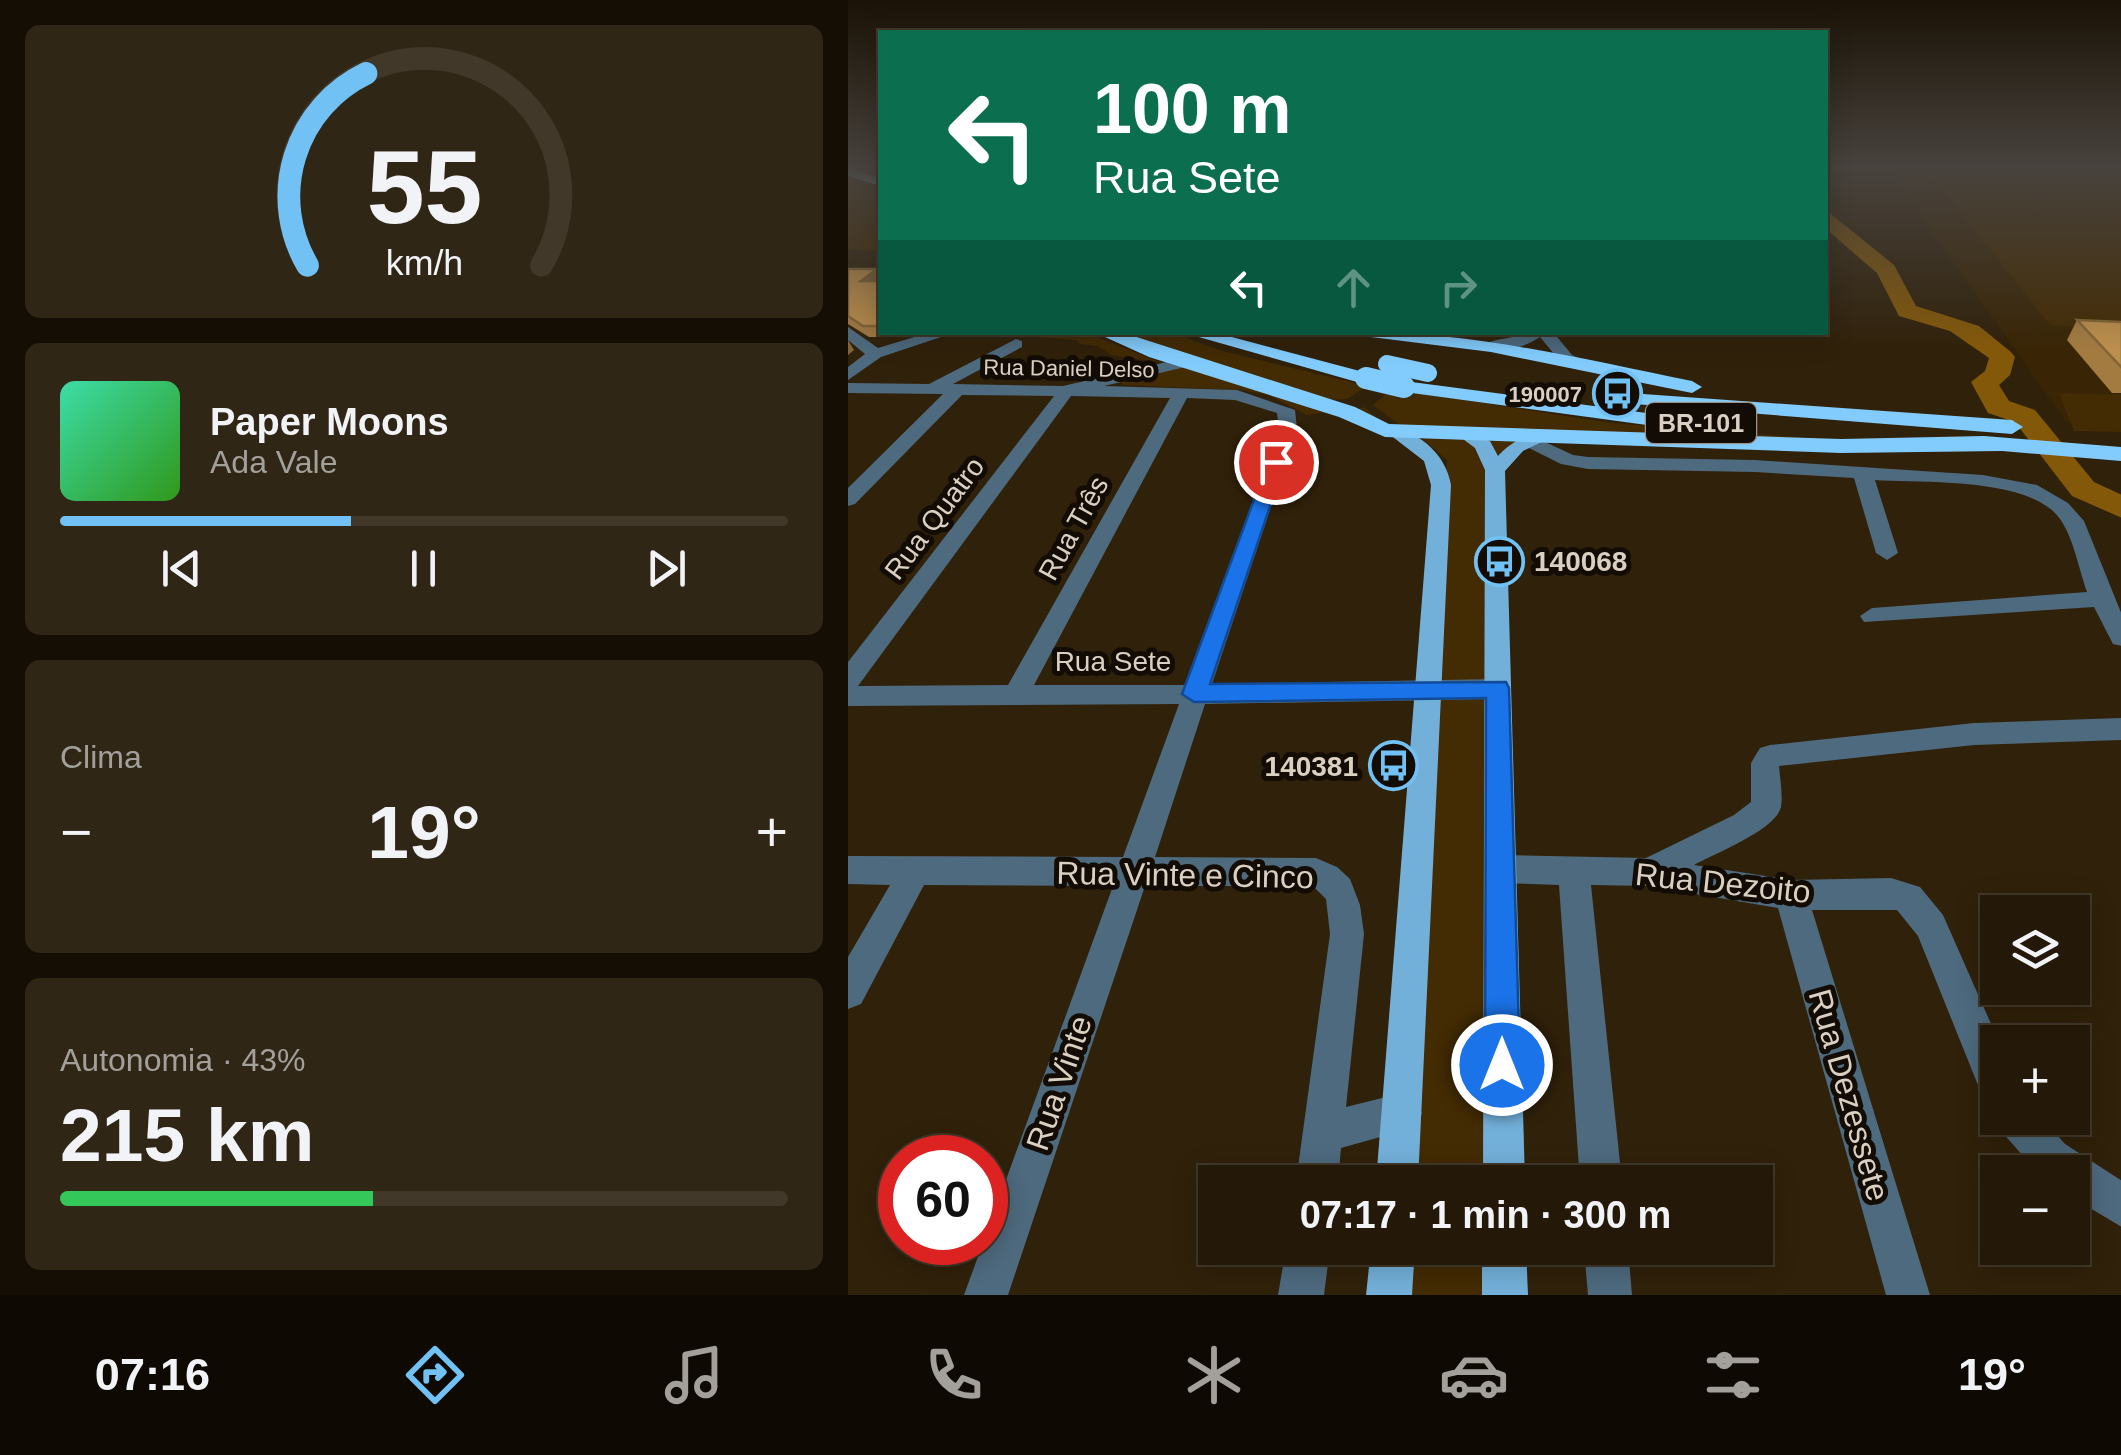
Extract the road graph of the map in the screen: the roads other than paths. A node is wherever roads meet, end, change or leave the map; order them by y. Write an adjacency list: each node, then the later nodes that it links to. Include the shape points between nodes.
1 (848, 332): 12 (street)
2 (939, 335): 12 (street)
3 (1112, 335): 13 (highway)
4 (1201, 335): 26 (highway, BR-101, bridge, via 1404,386 1665,421)
5 (1265, 335): 23 (highway, BR-101, bridge, via 1428,372 1586,394)
6 (1392, 335): 9 (highway)
7 (1535, 335): 11 (street)
8 (1544, 335): 14 (street, via 1566,358)
9 (1426, 340): 11 (highway); 22 (highway)
10 (1016, 344): 17 (street)
11 (1491, 346): 14 (highway)
12 (874, 354): 15 (street)
13 (1188, 362): 19 (street); 22 (highway)
14 (1600, 370): 23 (highway)
15 (848, 375)
16 (848, 388): 17 (street, Rua Daniel Delso)
17 (934, 388): 18 (street, Rua Daniel Delso)
18 (958, 388): 19 (street, Rua Daniel Delso); 32 (street)
19 (1068, 390): 20 (street, Rua Daniel Delso); 37 (street, Rua Quatro)
20 (1182, 392): 21 (street, Rua Daniel Delso, via 1237,395); 40 (street, Rua Três)
21 (1286, 410): 41 (street, Rua Vinte, via 1288,429)
22 (1347, 412): 24 (highway)
23 (1847, 416): 26 (highway, BR-101)
24 (1394, 431): 25 (highway); 39 (main road, via 1426,451 1440,472)
25 (1464, 432): 28 (highway, BR-101); 30 (main road, via 1483,445)
26 (1994, 435): 27 (highway, BR-101); 28 (highway, BR-101, via 1978,448); 29 (highway, BR-101, via 2028,446)
27 (2122, 435)
28 (1540, 437): 30 (main road, via 1516,448); 31 (street, via 1568,460 1588,463)
29 (2122, 454)
30 (1495, 470): 38 (main road)
31 (1863, 474): 33 (street); 34 (street, via 2009,484 2047,497 2072,521)
32 (848, 500)
33 (1886, 552)
34 (2101, 599): 35 (street); 36 (street)
35 (1872, 616)
36 (2122, 638)
37 (848, 681)
38 (1498, 688): 39 (street, Rua Sete); 44 (main road)
39 (1426, 690): 41 (street, Rua Sete); 53 (main road)
40 (1017, 693): 41 (street, Rua Sete); 42 (street, Rua Sete)
41 (1194, 694): 47 (street, Rua Vinte)
42 (848, 696)
43 (2122, 729): 49 (street, via 1956,735 1770,756 1766,808)
44 (1501, 869): 48 (street, Rua Dezoito); 59 (main road)
45 (848, 870): 46 (street, Rua Vinte e Cinco)
46 (915, 872): 47 (street, Rua Vinte e Cinco); 51 (street)
47 (1132, 872): 54 (street, Rua Vinte e Cinco, via 1316,872 1338,885 1347,934); 67 (street, Rua Vinte)
48 (1574, 872): 49 (street, Rua Dezoito); 60 (street)
49 (1649, 872): 50 (street, Rua Dezoito)
50 (1791, 895): 52 (street, Rua Dezoito, via 1908,898 1931,926); 72 (street, Rua Dezessete)
51 (848, 991)
52 (1980, 1048)
53 (1402, 1113): 54 (street); 58 (main road)
54 (1324, 1132): 57 (street, Rua Vinte e Cinco)
55 (2030, 1135): 56 (street)
56 (2047, 1155)
57 (1319, 1165)
58 (1398, 1165)
59 (1504, 1165)
60 (1600, 1165)
61 (2090, 1185): 62 (street)
62 (2122, 1206)
63 (1305, 1265): 68 (street)
64 (1391, 1265): 69 (main road)
65 (1504, 1265): 70 (main road)
66 (1607, 1265): 71 (street)
67 (986, 1295)
68 (1301, 1295)
69 (1389, 1295)
70 (1505, 1295)
71 (1610, 1295)
72 (1908, 1295)

